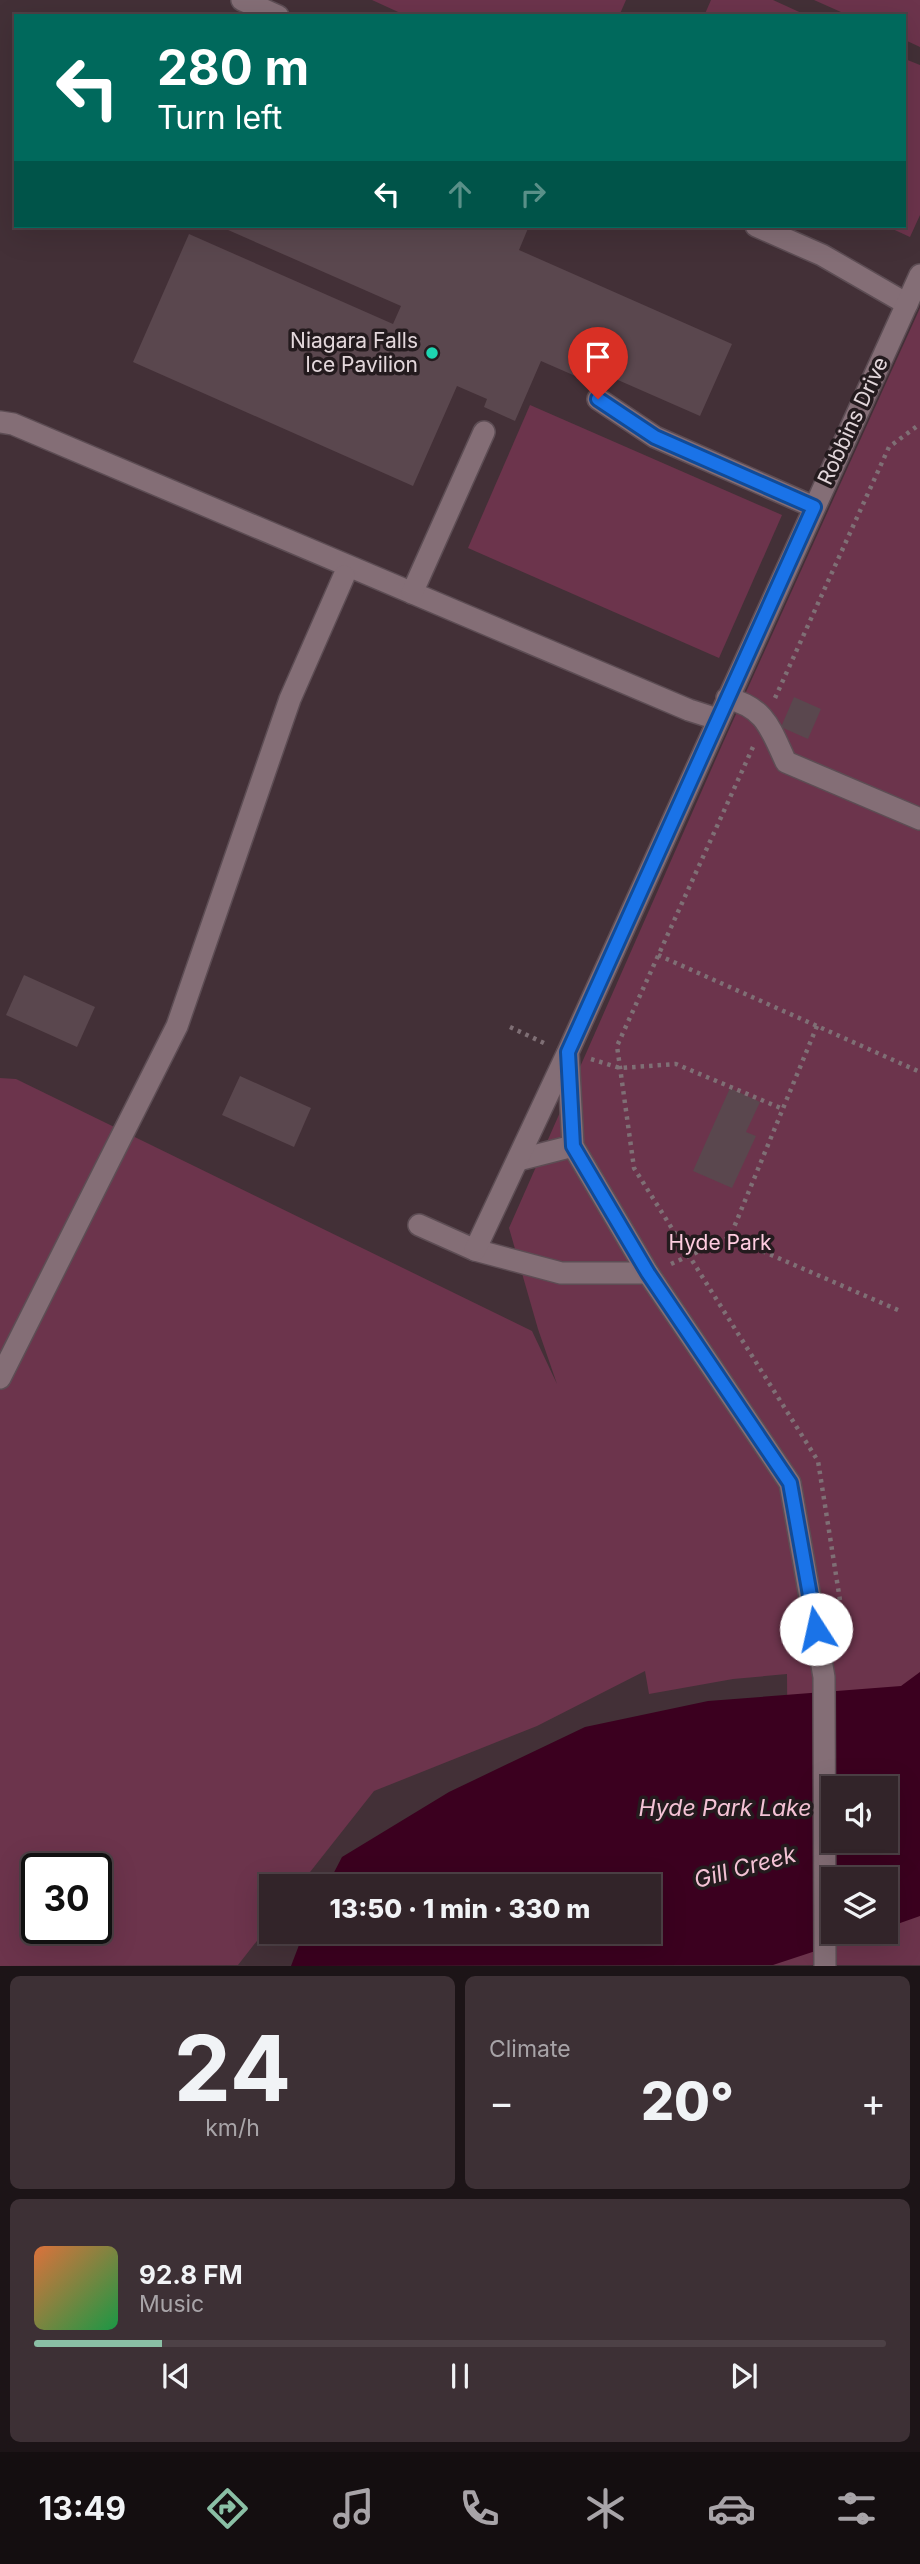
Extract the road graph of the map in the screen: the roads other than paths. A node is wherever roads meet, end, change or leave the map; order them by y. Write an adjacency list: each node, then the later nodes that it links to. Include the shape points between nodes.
1 (242, 0): 2 (street)
2 (274, 14)
3 (761, 228): 5 (street, via 822,255)
4 (920, 275): 5 (street, Robbins Drive)
5 (907, 304): 9 (street, Robbins Drive)
6 (598, 399): 9 (street, via 655,437)
7 (0, 422): 11 (street)
8 (484, 432): 11 (street)
9 (814, 507): 12 (street, Robbins Drive)
10 (344, 576): 21 (street, via 290,699 177,1026)
11 (412, 593): 13 (street)
12 (727, 698): 13 (street, Robbins Drive); 14 (street, via 745,703 766,718 786,762)
13 (717, 719): 15 (street, Robbins Drive)
14 (920, 819)
15 (568, 1052): 16 (street, Robbins Drive); 17 (street)
16 (573, 1146): 17 (street); 20 (street, Robbins Drive)
17 (518, 1160): 19 (street)
18 (419, 1225): 19 (street)
19 (475, 1250): 20 (street, via 561,1273)
20 (648, 1273): 22 (street, Robbins Drive, via 790,1483 824,1686)
21 (0, 1378)
22 (825, 1963)

